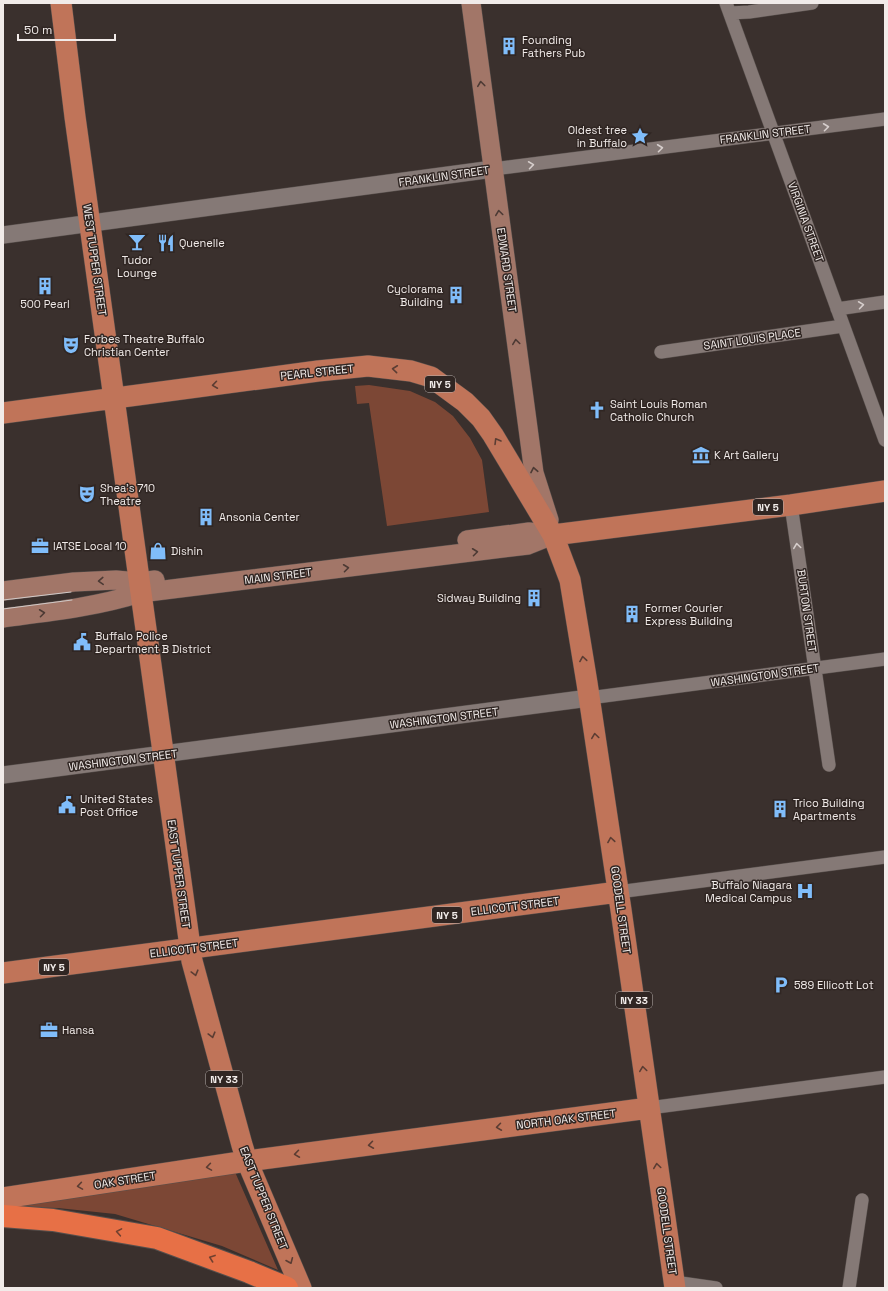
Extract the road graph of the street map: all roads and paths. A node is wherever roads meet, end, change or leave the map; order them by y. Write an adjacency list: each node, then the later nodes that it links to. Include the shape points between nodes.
1 (61, 3): 8 (main road, WEST TUPPER STREET)
2 (471, 3): 7 (main road, EDWARD STREET, one-way to 2)
3 (812, 3): 4 (street, via 749,12)
4 (728, 8): 6 (street, VIRGINIA STREET)
5 (885, 119): 6 (street, FRANKLIN STREET, one-way to 5)
6 (774, 133): 7 (street, FRANKLIN STREET, one-way to 6); 11 (street, VIRGINIA STREET)
7 (493, 169): 8 (street, FRANKLIN STREET); 19 (main road, EDWARD STREET, one-way to 7, via 534,473)
8 (90, 224): 9 (street, FRANKLIN STREET); 14 (main road, WEST TUPPER STREET)
9 (3, 235)
10 (885, 302): 11 (street, one-way to 10)
11 (838, 309): 12 (street, VIRGINIA STREET)
12 (844, 326): 13 (street, SAINT LOUIS PLACE); 16 (street, VIRGINIA STREET)
13 (661, 352)
14 (114, 398): 15 (main road, PEARL STREET / NY 5); 19 (main road, PEARL STREET / NY 5, one-way to 14, via 481,418 465,402 431,377 411,371 368,366); 20 (main road, WEST TUPPER STREET)
15 (3, 413)
16 (885, 440)
17 (885, 491): 18 (main road, NY 5)
18 (791, 504): 19 (main road, NY 5); 24 (street, BURTON STREET, one-way to 18)
19 (553, 535): 20 (main road, via 530,532); 25 (main road, GOODELL STREET / NY 5, one-way to 19, via 570,580)
20 (140, 587): 21 (main road, one-way to 21, via 116,580 74,582); 22 (main road, one-way to 20, via 119,600); 26 (main road, EAST TUPPER STREET)
21 (3, 591)
22 (3, 618)
23 (885, 659): 24 (street, WASHINGTON STREET)
24 (815, 668): 25 (street, WASHINGTON STREET); 27 (street, BURTON STREET)
25 (589, 698): 26 (street, WASHINGTON STREET); 30 (main road, GOODELL STREET / NY 5, one-way to 25)
26 (163, 755): 28 (street, WASHINGTON STREET); 31 (main road, EAST TUPPER STREET)
27 (829, 765)
28 (3, 775)
29 (885, 857): 30 (street, ELLICOTT STREET)
30 (618, 892): 31 (main road, ELLICOTT STREET / NY 5); 34 (main road, GOODELL STREET / NY 33, one-way to 30)
31 (190, 948): 32 (main road, ELLICOTT STREET / NY 5); 35 (main road, EAST TUPPER STREET / NY 33, one-way to 35)
32 (3, 974)
33 (885, 1077): 34 (street, NORTH OAK STREET)
34 (649, 1108): 35 (main road, NORTH OAK STREET, one-way to 35); 39 (main road, GOODELL STREET / NY 33, one-way to 34)
35 (247, 1161): 36 (main road, OAK STREET, one-way to 36); 41 (main road, EAST TUPPER STREET / NY 33, one-way to 41)
36 (3, 1198)
37 (862, 1200): 43 (street)
38 (3, 1216): 40 (highway, one-way to 38, via 157,1238 52,1220)
39 (674, 1285): 42 (street)
40 (287, 1288)
41 (301, 1288)
42 (716, 1288)
43 (849, 1288)

